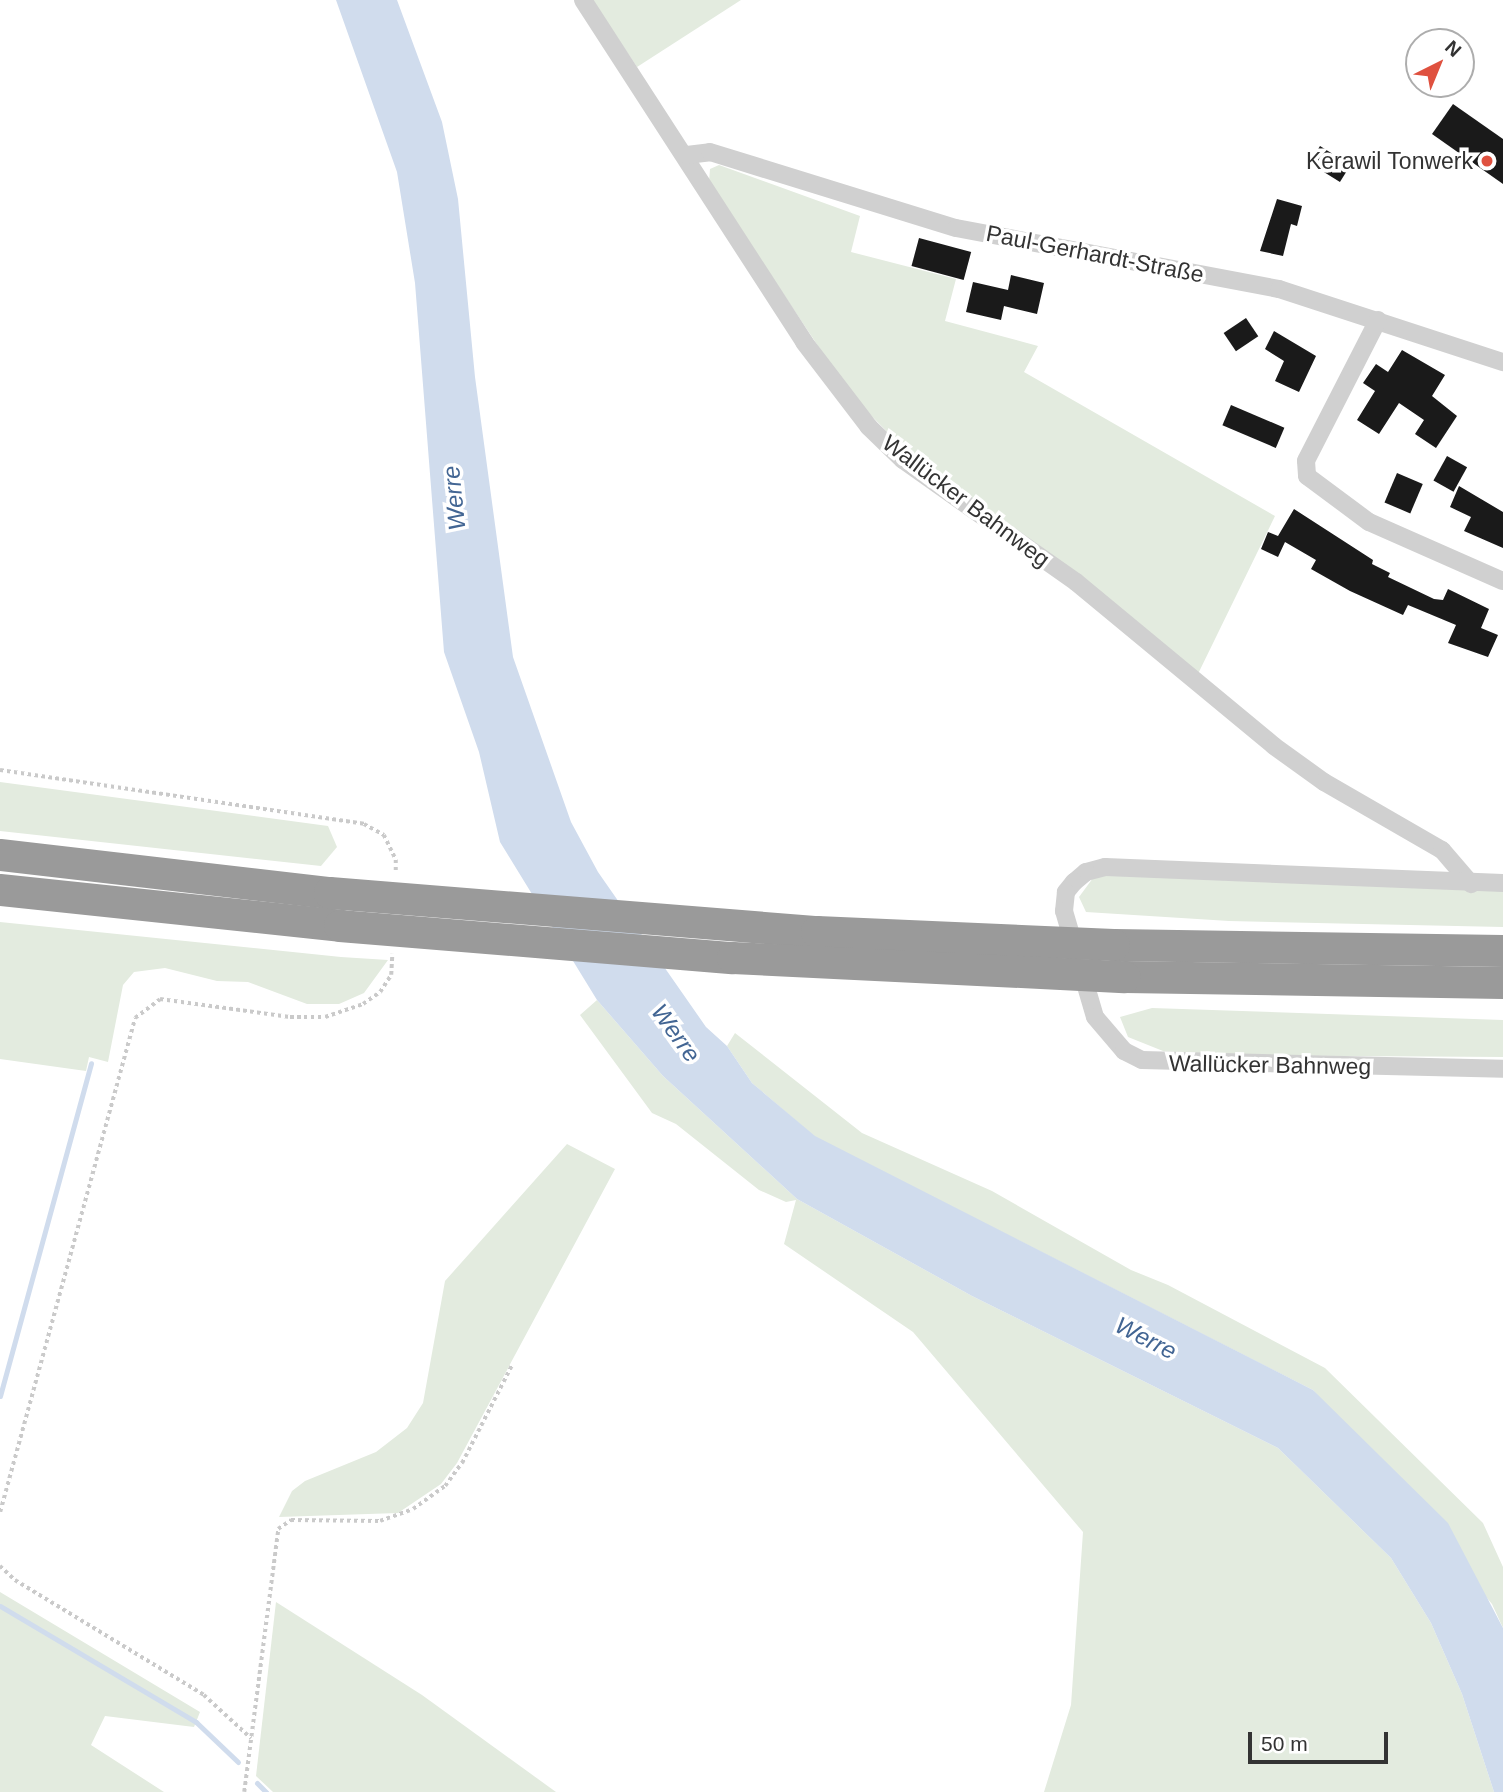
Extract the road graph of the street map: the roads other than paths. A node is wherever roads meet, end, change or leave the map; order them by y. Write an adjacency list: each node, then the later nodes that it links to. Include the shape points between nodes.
1 (583, 0): 2 (street, Wallücker Bahnweg)
2 (687, 155): 3 (street, Paul-Gerhardt-Straße, via 710,152 956,228 1279,289); 8 (street, Wallücker Bahnweg, via 838,391 904,460 1076,582 1273,746 1324,782 1442,850)
3 (1378, 320): 4 (street, Paul-Gerhardt-Straße); 5 (street, via 1306,461 1307,476 1368,522)
4 (1503, 362)
5 (1503, 580)
6 (0, 855): 10 (highway, bridge, via 330,893 817,932 1114,944)
7 (1503, 883): 8 (street, Wallücker Bahnweg)
8 (1471, 884): 12 (street, Wallücker Bahnweg, via 1105,867 1086,872 1074,882 1066,892 1064,911 1095,1017 1116,1043 1142,1060)
9 (0, 890): 11 (highway, bridge, via 340,926 733,958 1125,977)
10 (1503, 951)
11 (1503, 983)
12 (1503, 1069)

